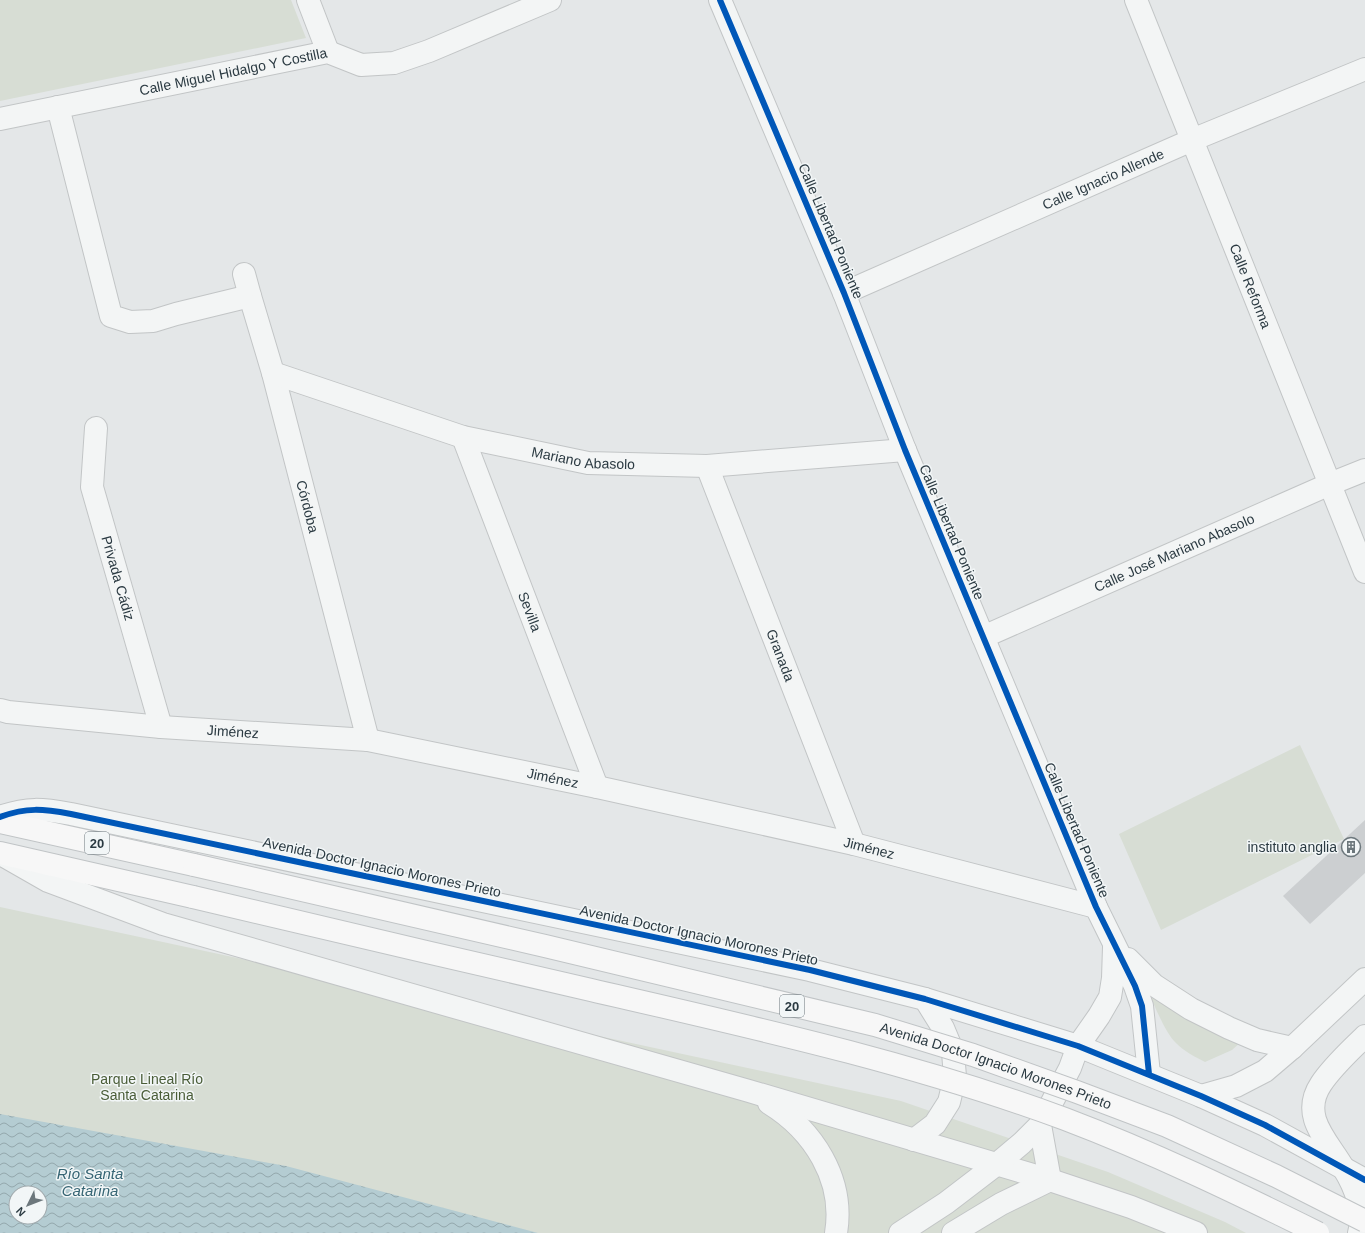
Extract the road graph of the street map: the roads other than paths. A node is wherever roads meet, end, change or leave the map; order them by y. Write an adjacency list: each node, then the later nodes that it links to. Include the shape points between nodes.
1 (308, 0): 5 (street)
2 (550, 0): 5 (street, Calle Miguel Hidalgo Y Costilla, via 394,63 361,64)
3 (720, 0): 11 (street, Calle Libertad Poniente)
4 (1136, 0): 9 (street, Calle Reforma)
5 (328, 52): 7 (street, Calle Miguel Hidalgo Y Costilla)
6 (1365, 69): 9 (street, Calle Ignacio Allende)
7 (58, 107): 8 (street, Calle Miguel Hidalgo Y Costilla); 12 (street, via 111,316 130,322 153,321)
8 (0, 119)
9 (1192, 140): 11 (street, Calle Ignacio Allende); 19 (street, Calle Reforma)
10 (244, 274): 12 (street, Córdoba)
11 (844, 293): 16 (street, Calle Libertad Poniente)
12 (250, 296): 13 (street, Córdoba)
13 (273, 373): 15 (street, Mariano Abasolo); 24 (street, Córdoba)
14 (96, 428): 23 (street, Privada Cádiz, via 92,487)
15 (463, 437): 17 (street, Mariano Abasolo, via 588,463); 25 (street, Sevilla)
16 (905, 450): 17 (street, Mariano Abasolo); 21 (street, Calle Libertad Poniente)
17 (707, 466): 28 (street, Granada)
18 (1365, 470): 19 (street, Calle José Mariano Abasolo)
19 (1330, 484): 20 (street, Calle Reforma); 21 (street, Calle José Mariano Abasolo)
20 (1365, 572)
21 (983, 637): 30 (street, Calle Libertad Poniente)
22 (0, 710): 23 (street, Jiménez)
23 (161, 727): 24 (street, Jiménez)
24 (368, 740): 25 (street, Jiménez)
25 (598, 787): 28 (street, Jiménez)
26 (0, 817): 33 (street, Avenida Doctor Ignacio Morones Prieto / 20, via 23,810 44,809 85,817 810,970)
27 (0, 822): 46 (main road, Avenida Doctor Ignacio Morones Prieto / 20, bridge, via 545,946 875,1025 973,1055 1167,1126 1276,1176)
28 (854, 844): 30 (street, Jiménez)
29 (0, 853): 38 (street, 20, via 48,881 163,924); 51 (main road, Avenida Doctor Ignacio Morones Prieto / 20, bridge, via 879,1059 968,1086 1065,1120 1200,1175)
30 (1096, 908): 31 (street, Calle Libertad Poniente)
31 (1114, 946): 35 (street, Calle Libertad Poniente, via 1110,997); 36 (street, via 1154,985 1191,1009 1257,1040); 37 (street, Calle Libertad Poniente, via 1142,1006)
32 (1365, 979): 36 (street)
33 (926, 998): 35 (street, Avenida Doctor Ignacio Morones Prieto / 20); 41 (street, via 953,1052 955,1077 949,1102 935,1124)
34 (1365, 1036): 43 (street, via 1321,1084 1314,1100 1314,1113 1319,1132)
35 (1078, 1046): 37 (street, Avenida Doctor Ignacio Morones Prieto / 20); 40 (street, Calle Libertad Poniente, via 1070,1068)
36 (1292, 1048): 39 (street, via 1265,1071 1236,1086)
37 (1149, 1074): 39 (street, Avenida Doctor Ignacio Morones Prieto / 20)
38 (749, 1091): 41 (street, 20); 47 (street, via 790,1117 818,1148 834,1187 837,1207)
39 (1201, 1096): 43 (street, Avenida Doctor Ignacio Morones Prieto / 20, via 1265,1125)
40 (1040, 1126): 42 (street, Calle Libertad Poniente); 44 (street)
41 (914, 1140): 42 (street, 20)
42 (997, 1164): 44 (street, 20); 48 (street, Calle Libertad Poniente, via 946,1203)
43 (1344, 1169): 45 (street, Avenida Doctor Ignacio Morones Prieto / 20); 52 (street, via 1360,1205 1362,1225)
44 (1050, 1180): 49 (street, via 1001,1204); 50 (street, 20, via 1131,1207)
45 (1365, 1180)
46 (1365, 1221)
47 (836, 1233)
48 (900, 1233)
49 (953, 1233)
50 (1196, 1233)
51 (1318, 1233)
52 (1359, 1233)

